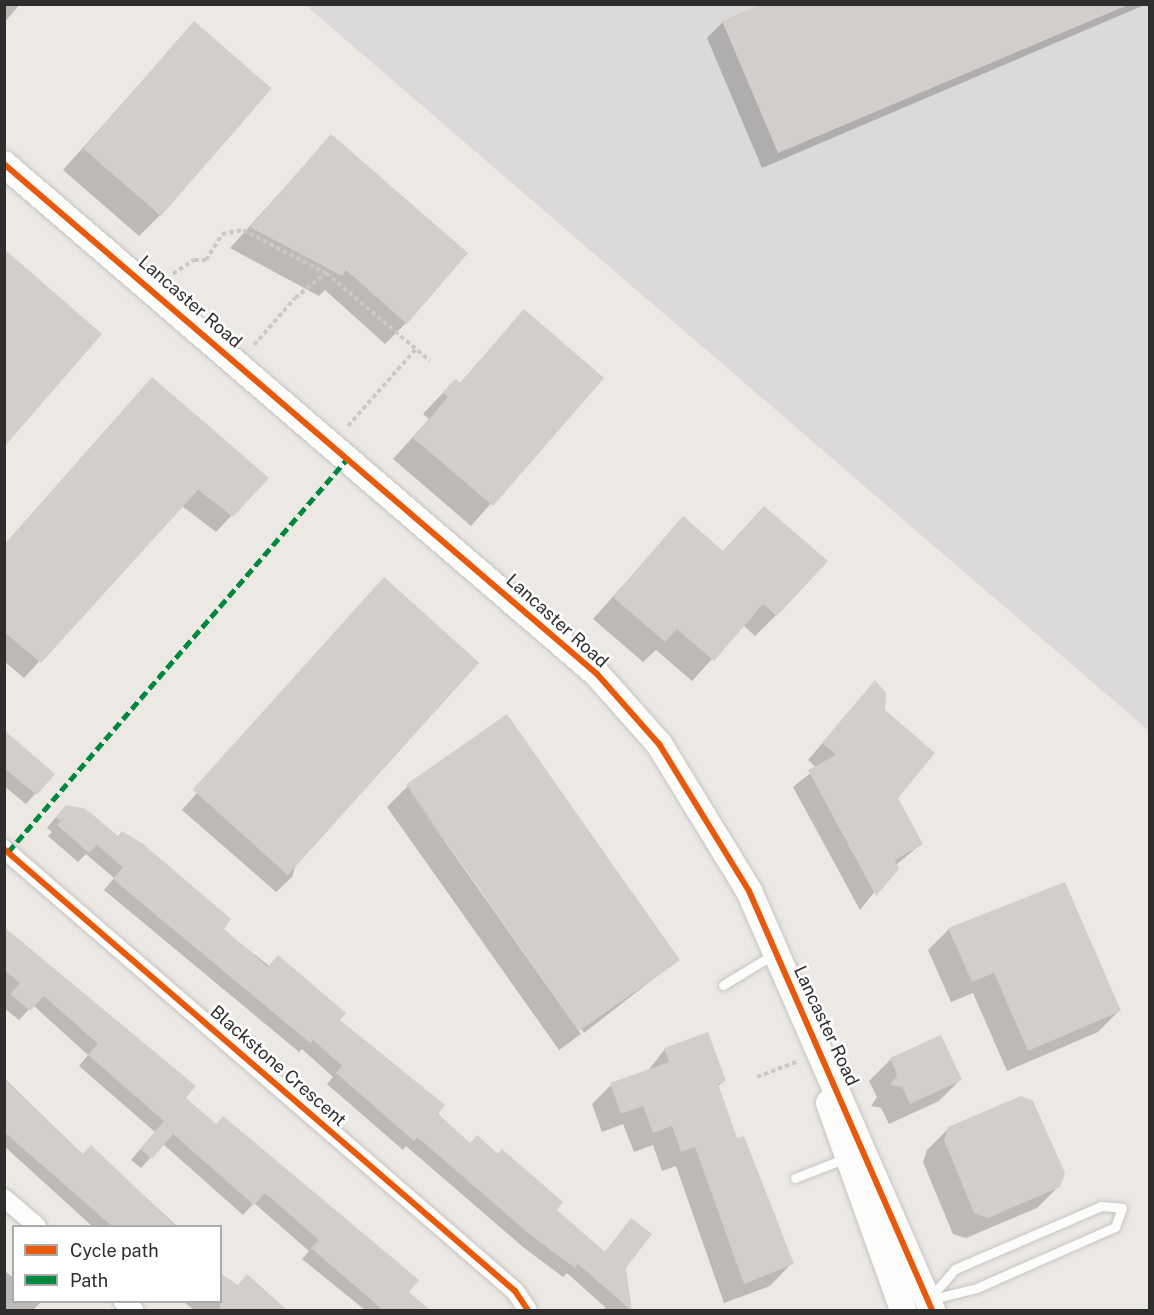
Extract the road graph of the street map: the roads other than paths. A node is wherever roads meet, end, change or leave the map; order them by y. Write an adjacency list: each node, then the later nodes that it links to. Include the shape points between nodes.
1 (4, 164): 3 (street, Lancaster Road, via 597,674 659,744 698,800)
2 (4, 849): 10 (street, Blackstone Crescent, via 515,1291)
3 (778, 956): 4 (lane); 5 (street, Lancaster Road)
4 (723, 985)
5 (857, 1154): 6 (lane); 9 (street, Lancaster Road); 11 (street, Lancaster Road)
6 (795, 1178)
7 (4, 1198): 8 (street)
8 (35, 1225)
9 (930, 1305): 9 (lane, via 1082,1244 1115,1227 1122,1208 1101,1206 955,1269)
10 (528, 1311)
11 (903, 1311)

